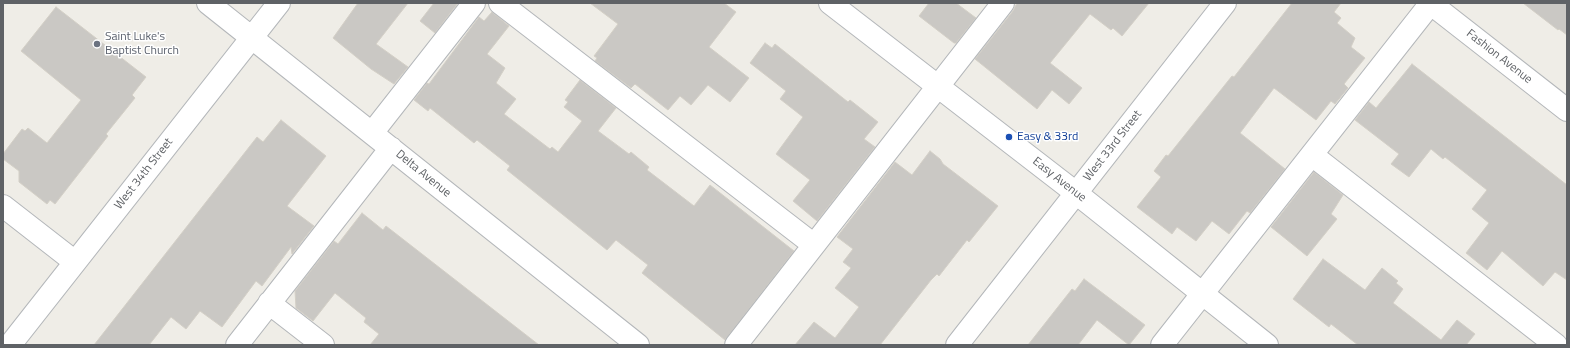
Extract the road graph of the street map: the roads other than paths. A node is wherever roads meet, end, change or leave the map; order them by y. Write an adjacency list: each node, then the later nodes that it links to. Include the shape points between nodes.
1 (208, 3): 9 (street, Delta Avenue)
2 (279, 3): 9 (street, West 34th Street)
3 (474, 3): 12 (street)
4 (500, 3): 17 (street)
5 (830, 3): 10 (street, Easy Avenue)
6 (1003, 3): 10 (street)
7 (1225, 3): 15 (street, West 33rd Street)
8 (1431, 3): 11 (street, Fashion Avenue); 14 (street)
9 (252, 37): 12 (street, Delta Avenue); 18 (street, West 34th Street)
10 (938, 86): 15 (street, Easy Avenue); 17 (street)
11 (1567, 110)
12 (372, 133): 13 (street, Delta Avenue)
13 (391, 148): 20 (street); 24 (street, Delta Avenue)
14 (1312, 154): 19 (street); 29 (street)
15 (1076, 193): 19 (street, Easy Avenue); 26 (street, West 33rd Street)
16 (3, 206): 18 (street)
17 (814, 245): 25 (street)
18 (75, 262): 21 (street, West 34th Street)
19 (1203, 294): 27 (street); 28 (street, Easy Avenue)
20 (269, 304): 22 (street); 23 (street)
21 (18, 342)
22 (237, 345)
23 (323, 345)
24 (638, 345)
25 (736, 345)
26 (957, 345)
27 (1162, 345)
28 (1267, 345)
29 (1556, 345)

